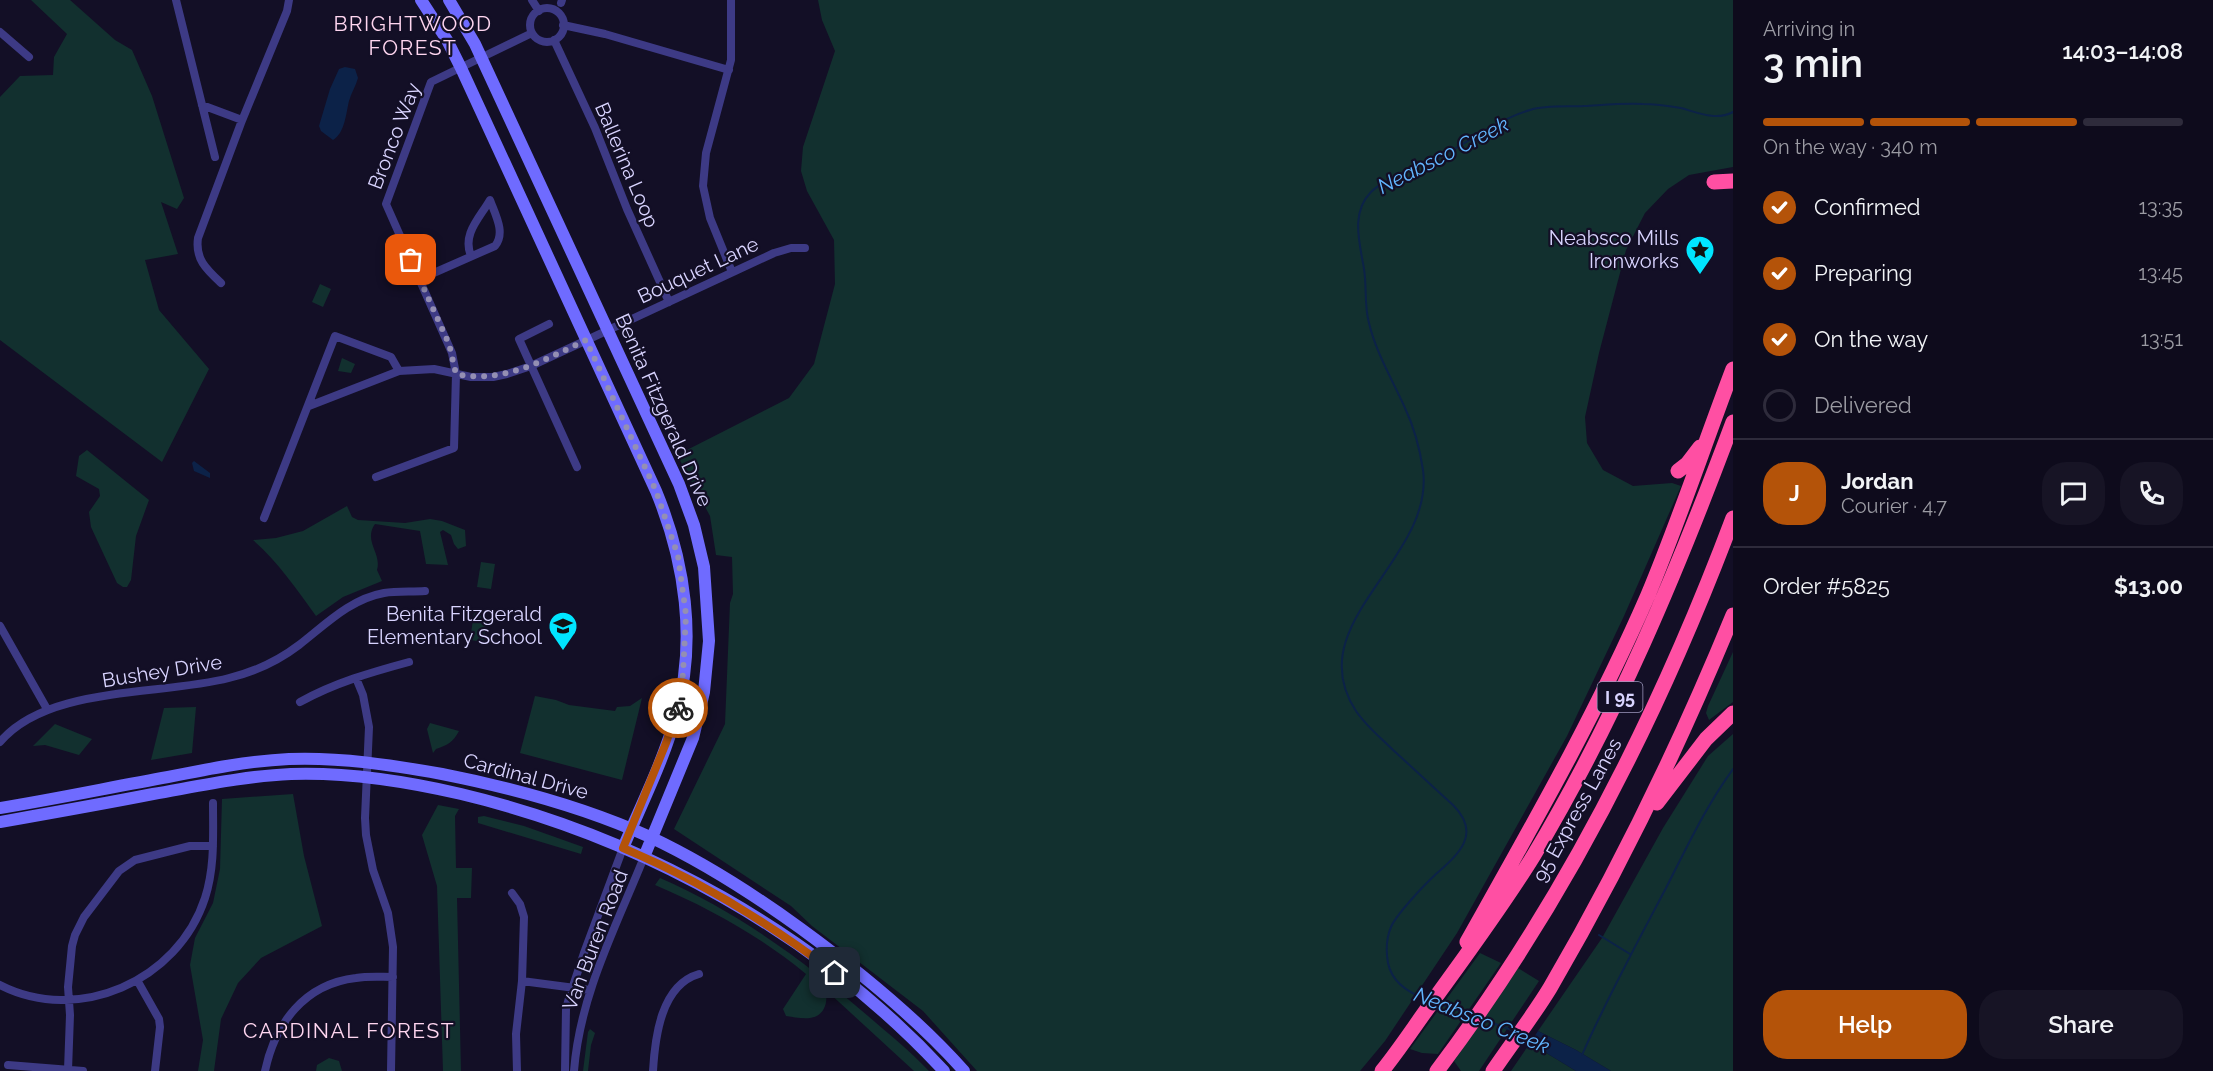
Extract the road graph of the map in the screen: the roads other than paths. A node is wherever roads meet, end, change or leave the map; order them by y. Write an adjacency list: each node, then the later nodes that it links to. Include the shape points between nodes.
1 (176, 0): 16 (street)
2 (289, 0): 17 (street)
3 (421, 0): 14 (main road, Benita Fitzgerald Drive)
4 (449, 0): 13 (main road, Benita Fitzgerald Drive)
5 (532, 0): 7 (street)
6 (731, 0): 15 (street)
7 (538, 11): 8 (street, via 553,10); 10 (street, via 530,23)
8 (563, 25): 11 (street); 15 (street)
9 (0, 32): 12 (street)
10 (532, 33): 11 (street, via 544,42); 13 (street, Bronco Way)
11 (554, 40): 26 (street, Ballerina Loop)
12 (29, 57)
13 (481, 57): 14 (street, Bronco Way); 28 (main road, Benita Fitzgerald Drive)
14 (461, 68): 24 (street, Bronco Way, via 431,82 386,204); 29 (main road, Benita Fitzgerald Drive)
15 (729, 70): 23 (street, via 706,153 703,186 710,218)
16 (202, 105): 17 (street); 18 (street)
17 (242, 120): 25 (street, via 197,246 204,267)
18 (215, 157)
19 (1733, 181): 20 (highway)
20 (1714, 182)
21 (805, 248): 23 (street, Bouquet Lane, via 784,249)
22 (471, 256): 22 (street, via 495,246 499,239 490,200 468,237); 24 (street)
23 (732, 272): 26 (street, Bouquet Lane)
24 (420, 279): 33 (street, Bronco Way, via 449,344)
25 (221, 283)
26 (669, 302): 28 (street, Bouquet Lane)
27 (549, 324): 30 (street, via 519,339)
28 (608, 331): 29 (street, Bouquet Lane); 58 (main road, Benita Fitzgerald Drive, via 687,504 700,546 707,595 708,665 698,719)
29 (586, 340): 30 (street, Bouquet Lane); 56 (main road, Benita Fitzgerald Drive, via 664,510 685,598 685,647 676,716)
30 (531, 366): 33 (street, Bouquet Lane, via 493,376); 37 (street)
31 (1733, 369): 35 (highway)
32 (399, 371): 33 (street, Bouquet Lane, via 434,369); 34 (street, Bouquet Lane); 34 (street, via 391,357 335,336)
33 (456, 374): 39 (street, Bronco Way, via 454,448)
34 (309, 406): 40 (street)
35 (1720, 406): 38 (highway, via 1695,455); 63 (highway, via 1665,554 1594,710)
36 (1733, 422): 63 (highway, I 95, via 1680,562 1616,704 1532,857)
37 (577, 467)
38 (1678, 471)
39 (376, 477)
40 (264, 518)
41 (1733, 518): 85 (highway, 95 Express Lanes, via 1681,651 1573,864 1509,967)
42 (426, 591): 48 (street, Bushey Drive, via 384,593 351,606 280,657 232,678 79,700)
43 (1733, 615): 57 (highway, via 1693,713)
44 (0, 626): 48 (street)
45 (410, 662): 46 (street)
46 (356, 678): 47 (street); 51 (street, via 367,711)
47 (300, 702)
48 (47, 709): 50 (street, Bushey Drive, via 16,726)
49 (1733, 713): 57 (highway, via 1706,739)
50 (0, 742)
51 (369, 762): 52 (street); 54 (main road, Cardinal Drive, via 256,762); 56 (main road, Cardinal Drive, via 500,786)
52 (368, 776): 55 (main road, Cardinal Drive, via 252,777); 60 (main road, Cardinal Drive, via 516,808); 65 (street, via 368,853 392,930)
53 (213, 803): 59 (street)
54 (0, 807)
55 (0, 822)
56 (631, 829): 58 (main road, Cardinal Drive); 60 (main road, Benita Fitzgerald Drive)
57 (1637, 830): 86 (highway, via 1549,989)
58 (652, 838): 61 (main road, Benita Fitzgerald Drive); 83 (main road, Cardinal Drive, via 725,878 822,945 881,991)
59 (213, 846): 66 (street, via 209,881 194,924 174,951); 71 (street, via 190,846 142,857 119,871 75,935)
60 (623, 848): 61 (main road, Cardinal Drive); 69 (street, Van Buren Road)
61 (644, 856): 70 (street, Van Buren Road); 82 (main road, Cardinal Drive, via 747,912 808,952 869,1000)
62 (512, 893): 67 (street, via 524,914)
63 (1465, 952): 84 (highway, I 95)
64 (699, 974): 81 (street, via 677,986 664,1009)
65 (393, 977): 76 (street, via 344,980 304,999 278,1031); 77 (street)
66 (137, 980): 71 (street, via 105,994); 75 (street, via 159,1018)
67 (522, 981): 69 (street); 78 (street, via 516,1034)
68 (0, 985): 71 (street, via 34,997)
69 (572, 987): 70 (street); 79 (street, Van Buren Road, via 566,1010)
70 (590, 990): 80 (street, Van Buren Road, via 581,1019)
71 (69, 1000): 73 (street)
72 (8, 1065): 73 (street)
73 (68, 1070): 74 (street)
74 (83, 1071)
75 (155, 1071)
76 (265, 1071)
77 (391, 1071)
78 (517, 1071)
79 (565, 1071)
80 (574, 1071)
81 (653, 1071)
82 (944, 1071)
83 (964, 1071)
84 (1382, 1071)
85 (1437, 1071)
86 (1493, 1071)

